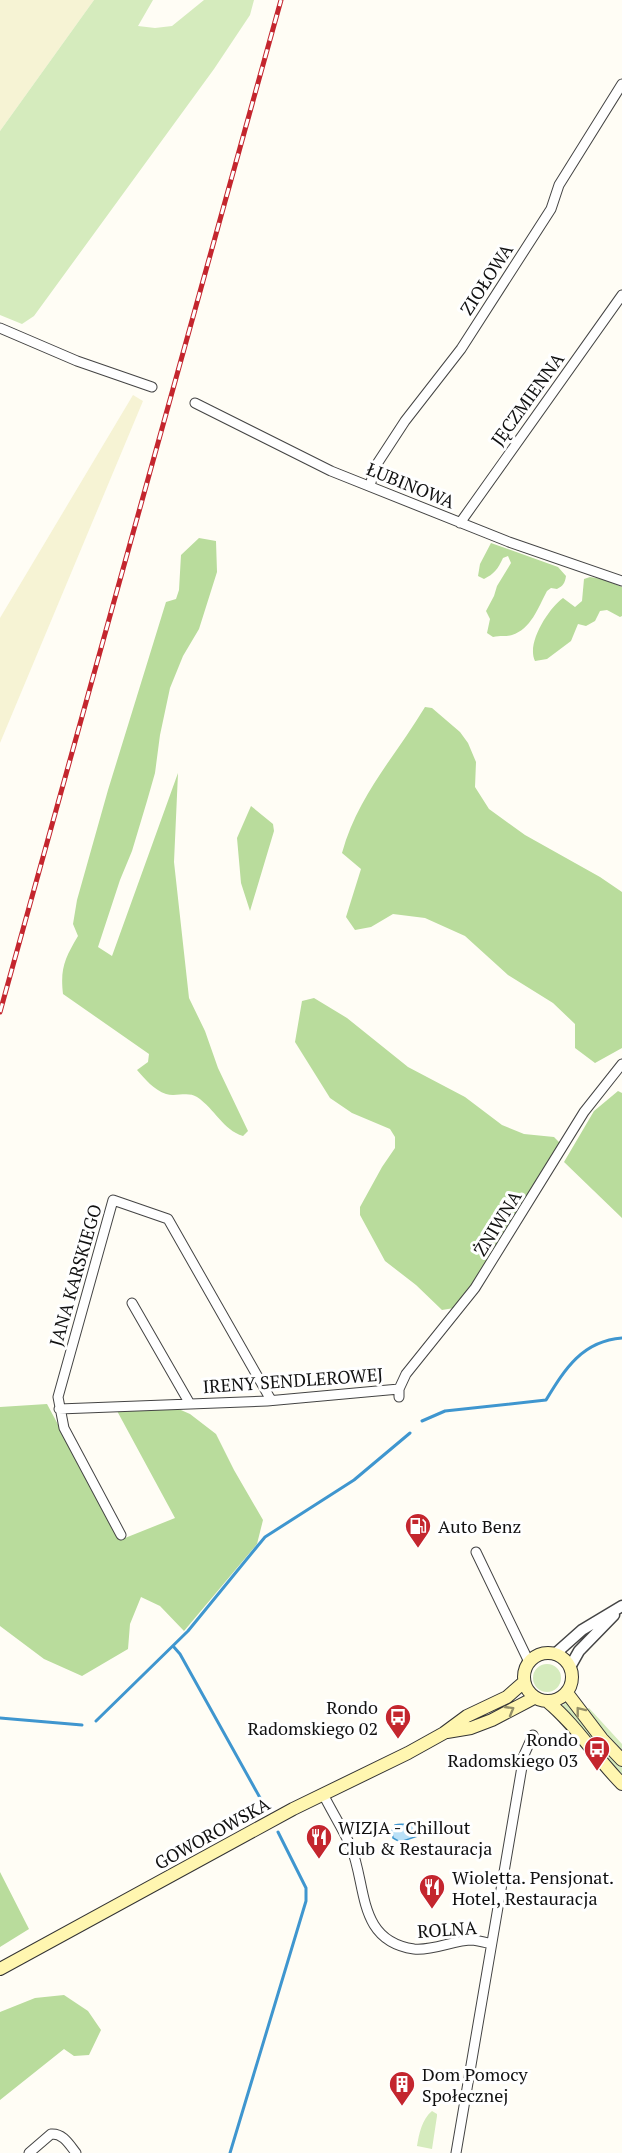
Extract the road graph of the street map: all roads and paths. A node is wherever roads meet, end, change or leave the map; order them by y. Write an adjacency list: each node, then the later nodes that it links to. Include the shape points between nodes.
1 (622, 84): 6 (street, ZIOŁOWA, via 559,185 551,209 461,349 405,421 375,467)
2 (622, 295): 7 (street, JĘCZMIENNA)
3 (0, 328): 4 (street, via 77,362)
4 (152, 387)
5 (195, 403): 6 (street, ŁUBINOWA, via 331,471)
6 (370, 486): 7 (street, ŁUBINOWA)
7 (460, 523): 8 (street, ŁUBINOWA)
8 (622, 581)
9 (622, 1064): 11 (street, ŻNIWNA, via 584,1112 475,1288 406,1374)
10 (132, 1303): 13 (street, IRENY SENDLEROWEJ)
11 (399, 1393): 12 (street, IRENY SENDLEROWEJ)
12 (271, 1400): 13 (street, IRENY SENDLEROWEJ); 14 (street, JANA KARSKIEGO, via 168,1220 113,1200 58,1396)
13 (190, 1404): 14 (street, IRENY SENDLEROWEJ)
14 (59, 1409): 15 (street, via 64,1428)
15 (122, 1535)
16 (476, 1552): 19 (street)
17 (622, 1606): 18 (street, via 582,1630); 20 (street, via 579,1651)
18 (555, 1654): 19 (main road, via 541,1654); 20 (main road)
19 (529, 1662): 21 (main road)
20 (570, 1667): 22 (main road, via 572,1680)
21 (524, 1682): 23 (main road); 25 (main road, GOWOROWSKA, via 507,1697 467,1716)
22 (567, 1693): 24 (main road); 27 (main road, one-way to 22)
23 (534, 1698): 24 (main road); 25 (main road, GOWOROWSKA, one-way to 23, via 492,1720)
24 (548, 1702): 28 (main road, via 566,1717)
25 (444, 1733): 29 (main road, GOWOROWSKA)
26 (533, 1734): 30 (street, ROLNA, via 524,1755)
27 (622, 1760)
28 (622, 1784)
29 (323, 1794): 30 (street, ROLNA, via 352,1852 367,1913 382,1933 415,1949 468,1941); 31 (main road, GOWOROWSKA)
30 (491, 1944): 34 (street, ROLNA)
31 (0, 1969)
32 (28, 2153): 33 (street, via 51,2134 63,2137)
33 (76, 2153)
34 (456, 2153)

